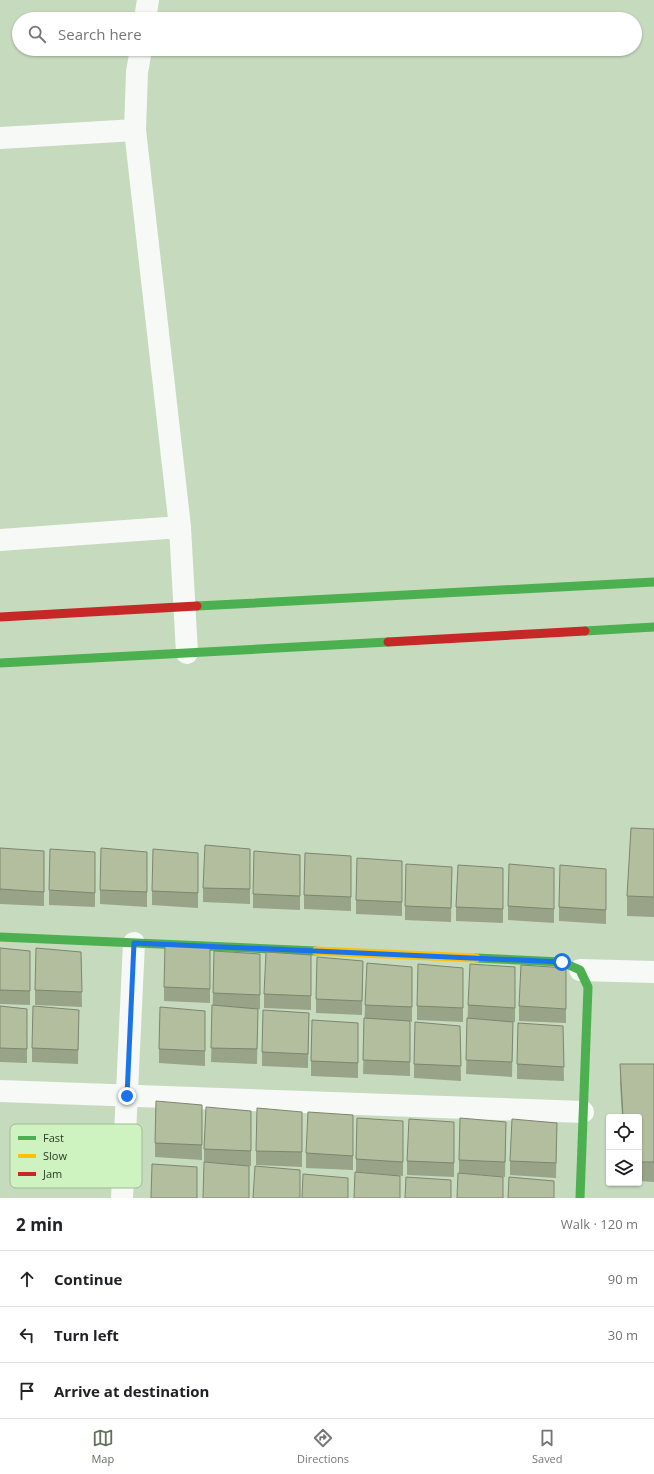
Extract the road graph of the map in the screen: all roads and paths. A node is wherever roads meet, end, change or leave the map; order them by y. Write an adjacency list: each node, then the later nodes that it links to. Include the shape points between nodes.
1 (148, 0): 2 (street)
2 (146, 12)
3 (140, 56): 4 (street)
4 (135, 130): 5 (street); 6 (street)
5 (0, 138)
6 (180, 527): 7 (street); 9 (street)
7 (0, 540)
8 (654, 582): 9 (street)
9 (185, 606): 10 (street); 12 (street)
10 (0, 617)
11 (654, 627): 12 (street)
12 (187, 652): 13 (street)
13 (0, 663)
14 (0, 937): 15 (street)
15 (134, 943): 16 (street, via 562,962); 19 (street)
16 (580, 970): 17 (street); 20 (street, via 588,987)
17 (654, 972)
18 (0, 1091): 19 (street)
19 (127, 1096): 20 (street); 21 (street)
20 (583, 1112): 24 (street)
21 (126, 1124)
22 (122, 1188): 23 (street)
23 (122, 1198)
24 (580, 1198)

